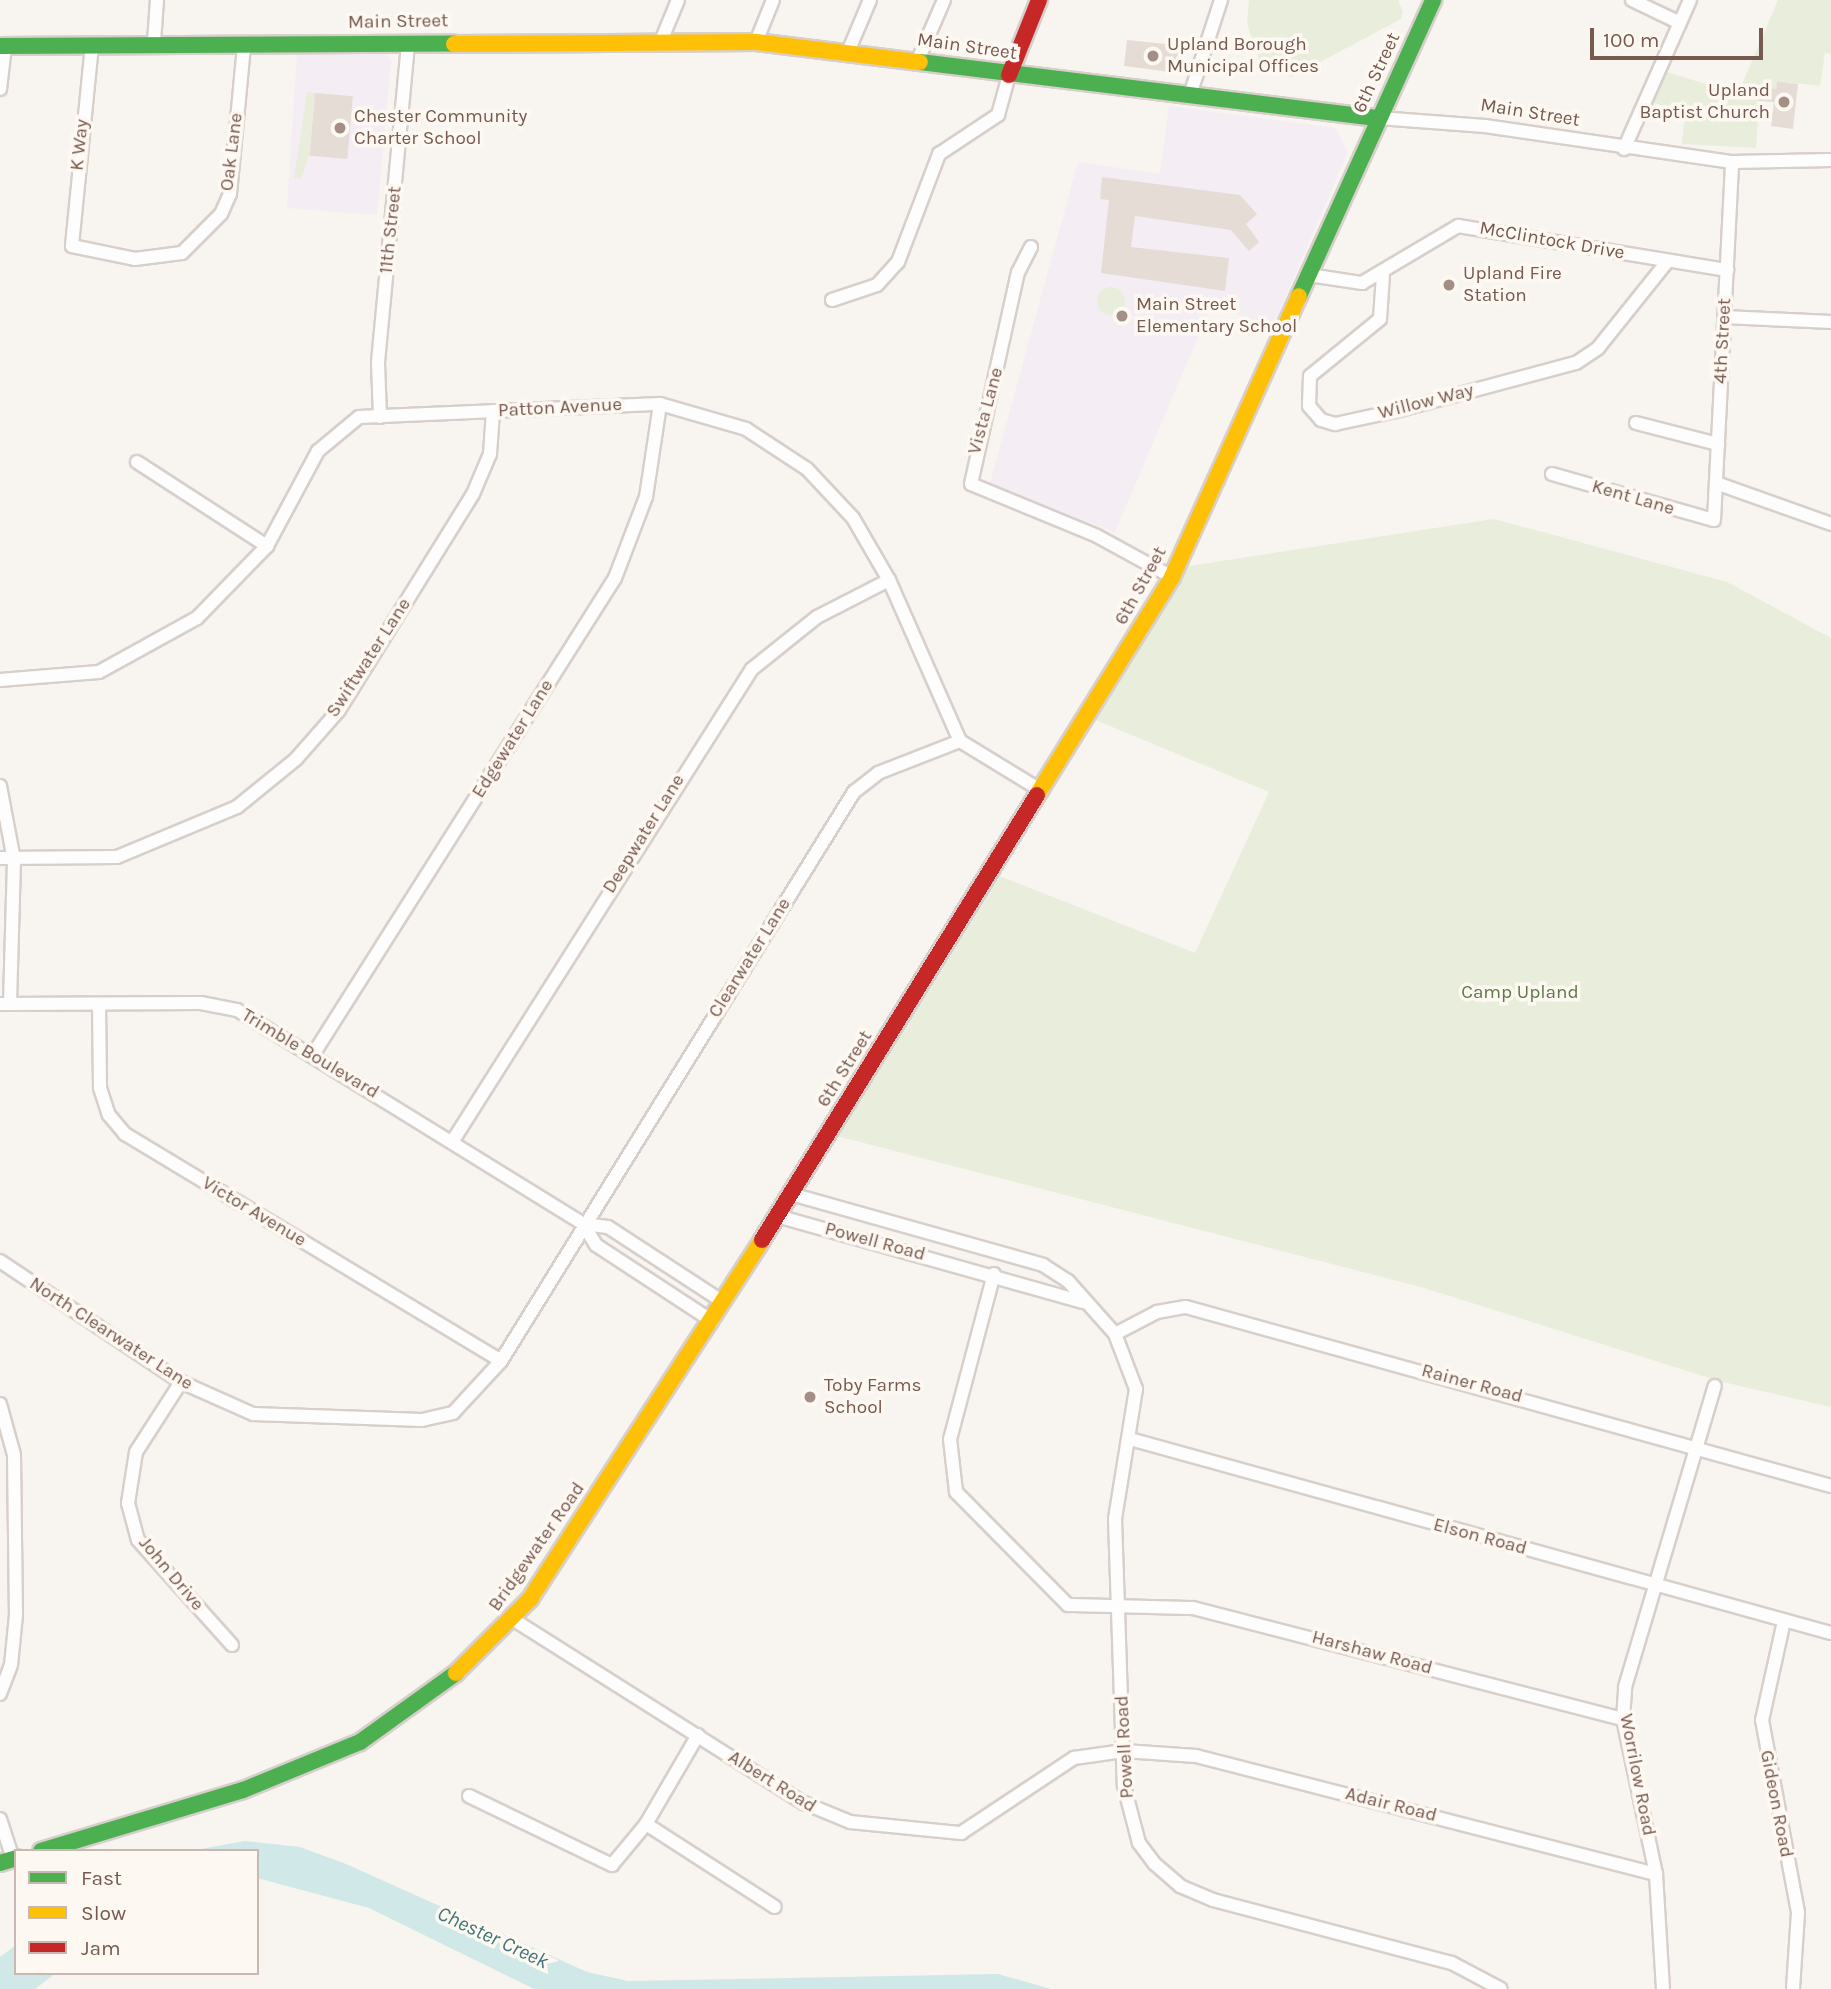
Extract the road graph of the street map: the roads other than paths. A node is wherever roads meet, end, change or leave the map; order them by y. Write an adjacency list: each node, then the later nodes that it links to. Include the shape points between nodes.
1 (157, 0): 13 (street)
2 (678, 0): 12 (street)
3 (773, 0): 15 (street)
4 (870, 0): 19 (street)
5 (944, 0): 20 (street)
6 (1039, 0): 21 (street)
7 (1221, 0): 23 (street)
8 (1433, 0): 24 (street, 6th Street)
9 (1632, 0): 11 (street)
10 (1690, 0): 11 (street)
11 (1680, 23): 25 (street)
12 (661, 41): 14 (street, Main Street); 15 (street, Main Street)
13 (155, 42): 16 (street, Main Street); 18 (street, Main Street)
14 (408, 42): 18 (street, Main Street); 39 (street, 11th Street, via 378,362)
15 (756, 42): 19 (street, Main Street)
16 (92, 45): 17 (street, Main Street); 28 (street, K Way)
17 (3, 46): 22 (street)
18 (243, 47): 28 (street, Oak Lane, via 230,194 203,238 183,253 157,259)
19 (848, 52): 20 (street, Main Street)
20 (918, 60): 21 (street, Main Street)
21 (1009, 75): 23 (street, Main Street); 34 (street, via 998,115 939,154 898,262 877,285)
22 (0, 89)
23 (1190, 94): 24 (street, Main Street)
24 (1380, 118): 25 (street, Main Street, via 1485,126); 32 (street, 6th Street)
25 (1624, 149): 27 (street, Main Street)
26 (1831, 160): 27 (street, Main Street)
27 (1732, 162): 31 (street, 4th Street)
28 (72, 246)
29 (1031, 247): 48 (street, Vista Lane, via 1018,272 971,484 1097,536)
30 (1667, 262): 31 (street, McClintock Drive); 33 (street, McClintock Drive, via 1458,226); 33 (street, Willow Way, via 1598,348 1576,363 1335,424 1321,420 1309,406 1310,376 1380,319)
31 (1727, 270): 35 (street, 4th Street)
32 (1310, 275): 33 (street, McClintock Drive, via 1362,283); 48 (street, 6th Street)
33 (1383, 275)
34 (832, 300)
35 (1725, 317): 36 (street); 41 (street, 4th Street)
36 (1831, 322)
37 (660, 404): 38 (street, Patton Avenue); 49 (street, Patton Avenue, via 746,429 807,469 853,518); 58 (street, Edgewater Lane, via 646,497 615,578)
38 (493, 411): 39 (street, Patton Avenue); 55 (street, Swiftwater Lane, via 490,454 472,494 339,710 296,759 237,807 179,835 117,857)
39 (380, 417): 47 (street, Patton Avenue, via 359,418 318,451)
40 (1636, 423): 41 (street)
41 (1718, 444): 44 (street, 4th Street)
42 (137, 462): 47 (street)
43 (1552, 474): 45 (street, Kent Lane)
44 (1716, 484): 45 (street, 4th Street); 46 (street)
45 (1714, 520)
46 (1831, 524)
47 (267, 546): 50 (street, Patton Avenue, via 197,618 146,652 99,673)
48 (1172, 577): 53 (street, 6th Street)
49 (889, 580): 51 (street, Patton Avenue); 59 (street, Deepwater Lane, via 817,617 752,668)
50 (0, 680)
51 (960, 741): 53 (street); 63 (street, Clearwater Lane, via 878,773 855,792)
52 (0, 786): 55 (street)
53 (1042, 791): 60 (street, 6th Street)
54 (0, 858): 55 (street, Swiftwater Lane)
55 (14, 860): 56 (street)
56 (5, 1003): 57 (street, Trimble Boulevard)
57 (99, 1004): 58 (street, Trimble Boulevard, via 201,1003 237,1010); 70 (street, Victor Avenue, via 100,1088 109,1115 125,1133)
58 (314, 1053): 59 (street, Trimble Boulevard)
59 (452, 1142): 63 (street, Trimble Boulevard)
60 (815, 1156): 61 (street, Bridgewater Road)
61 (791, 1194): 62 (street, Bridgewater Road); 67 (street, Powell Road, via 1043,1265)
62 (777, 1216): 65 (street, Powell Road); 66 (street, Bridgewater Road)
63 (583, 1224): 66 (street, Trimble Boulevard, via 608,1227); 68 (street, Trimble Boulevard, via 596,1245); 70 (street, North Clearwater Lane)
64 (0, 1261): 71 (street, North Clearwater Lane)
65 (994, 1274): 67 (street, Powell Road); 78 (street, Harshaw Road, via 950,1439 956,1492 1068,1605)
66 (723, 1302): 68 (street, Bridgewater Road)
67 (1093, 1306): 69 (street, Powell Road)
68 (712, 1321): 79 (street, Bridgewater Road)
69 (1115, 1334): 74 (street, Powell Road, via 1136,1389); 75 (street, Rainer Road, via 1157,1312 1185,1307)
70 (501, 1361): 71 (street, North Clearwater Lane, via 453,1413 422,1420 253,1414)
71 (181, 1382): 82 (street, John Drive, via 136,1452 128,1503 138,1540)
72 (1715, 1386): 75 (street, Worrilow Road)
73 (0, 1404): 83 (street, via 14,1455 16,1615 11,1665)
74 (1130, 1439): 77 (street, Elson Road); 78 (street, Powell Road, via 1115,1519)
75 (1698, 1445): 76 (street, Rainer Road); 77 (street, Worrilow Road)
76 (1831, 1486)
77 (1655, 1584): 80 (street, Elson Road); 84 (street, Worrilow Road, via 1625,1687)
78 (1118, 1609): 84 (street, Harshaw Road, via 1193,1608); 86 (street, Powell Road)
79 (514, 1620): 85 (street, Albert Road); 90 (street, Bridgewater Road, via 435,1694 332,1756)
80 (1784, 1621): 81 (street, Elson Road); 96 (street, Gideon Road, via 1762,1720 1798,1913)
81 (1831, 1633)
82 (232, 1645)
83 (0, 1694)
84 (1623, 1719): 92 (street, Worrilow Road)
85 (698, 1735): 86 (street, Albert Road, via 825,1815 939,1832 982,1824 1074,1758); 89 (street)
86 (1124, 1751): 92 (street, Adair Road, via 1196,1756); 94 (street, Powell Road, via 1126,1796 1139,1843 1180,1886 1452,1963)
87 (469, 1796): 89 (street, via 611,1865)
88 (0, 1819): 91 (street)
89 (646, 1824): 93 (street)
90 (47, 1849)
91 (9, 1860)
92 (1656, 1874): 95 (street, Worrilow Road)
93 (775, 1908)
94 (1501, 1989)
95 (1663, 1989)
96 (1793, 1989)

